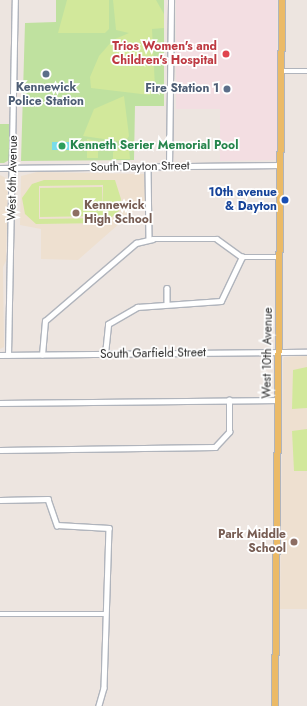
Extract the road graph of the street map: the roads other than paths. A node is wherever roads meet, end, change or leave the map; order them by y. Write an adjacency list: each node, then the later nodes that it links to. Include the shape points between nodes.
1 (15, 0): 10 (street, West 6th Avenue)
2 (171, 0): 8 (street)
3 (282, 0): 4 (main road, West 10th Avenue)
4 (281, 71): 5 (street); 6 (main road, West 10th Avenue)
5 (307, 71)
6 (280, 165): 8 (street, South Dayton Street); 13 (main road, West 10th Avenue)
7 (148, 167): 8 (street, South Dayton Street); 10 (street, South Dayton Street); 11 (street)
8 (169, 167)
9 (0, 168): 10 (street, South Dayton Street)
10 (13, 168): 20 (street, West 6th Avenue)
11 (149, 239): 12 (street, via 217,239); 21 (street, via 122,252 45,321)
12 (242, 257): 13 (street); 15 (street, via 221,301)
13 (280, 257): 16 (main road, West 10th Avenue)
14 (167, 288): 15 (street)
15 (167, 304): 18 (street, via 141,305 111,322 105,332)
16 (279, 352): 17 (street, South Garfield Street); 18 (street, South Garfield Street); 23 (main road, West 10th Avenue)
17 (307, 352)
18 (106, 354): 21 (street, South Garfield Street)
19 (0, 355): 20 (street, South Garfield Street)
20 (8, 355): 21 (street, South Garfield Street)
21 (42, 355)
22 (229, 400): 23 (street); 24 (street); 25 (street, via 229,432 215,447)
23 (278, 400): 30 (main road, West 10th Avenue)
24 (0, 403)
25 (0, 450)
26 (0, 500): 28 (street, via 48,499 57,525 108,527 110,578)
27 (0, 614): 28 (street)
28 (104, 614): 29 (street, via 104,688)
29 (99, 706)
30 (275, 706)

